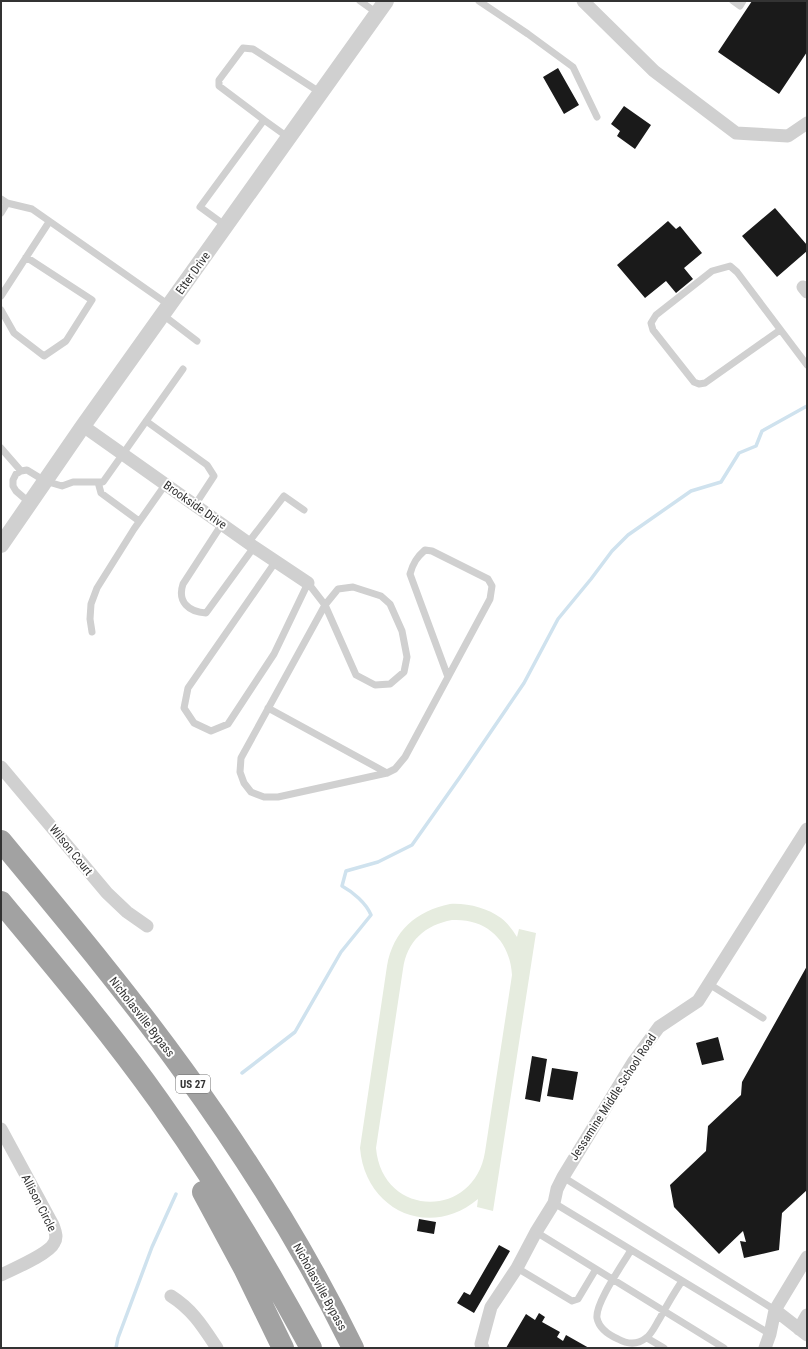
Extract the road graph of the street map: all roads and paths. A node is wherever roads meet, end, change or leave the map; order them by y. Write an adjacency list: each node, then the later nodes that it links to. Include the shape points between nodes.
1 (360, 1): 6 (lane)
2 (479, 1): 8 (lane, via 573,67)
3 (583, 1): 10 (street, via 654,71 736,133 788,136)
4 (733, 1): 5 (lane, via 740,6)
5 (743, 1)
6 (382, 7): 7 (street, Etter Drive)
7 (321, 93): 9 (lane, via 253,49 242,48 219,80 219,86); 11 (street, Etter Drive)
8 (597, 117)
9 (264, 120): 11 (lane); 15 (lane, via 200,207)
10 (807, 123)
11 (289, 138): 15 (street, Etter Drive)
12 (4, 201): 13 (lane); 14 (lane, via 32,209)
13 (1, 213)
14 (49, 222): 16 (lane); 19 (lane)
15 (226, 226): 19 (street, Etter Drive)
16 (26, 257): 17 (lane); 18 (lane, via 92,300 66,341 44,356 14,332)
17 (1, 296)
18 (1, 310)
19 (166, 310): 21 (lane); 25 (street, Etter Drive)
20 (780, 330): 20 (lane, via 730,266 712,271 656,315 651,323 653,330 698,384 705,383); 22 (lane)
21 (197, 341)
22 (807, 365)
23 (183, 369): 24 (lane)
24 (146, 421): 27 (lane); 33 (lane, via 207,465 214,476)
25 (83, 426): 27 (street, Brookside Drive); 29 (street, Etter Drive)
26 (1, 448): 28 (lane)
27 (122, 454): 30 (lane, via 103,482); 31 (street, Brookside Drive)
28 (21, 471): 29 (lane, via 28,470); 32 (lane, via 16,474 13,486)
29 (45, 482): 30 (lane, via 62,486 73,482); 32 (street, Etter Drive)
30 (98, 482): 35 (lane, via 101,493)
31 (165, 485): 33 (street, Brookside Drive); 35 (lane)
32 (30, 503): 37 (street, Etter Drive)
33 (195, 505): 36 (street, Brookside Drive)
34 (304, 510): 38 (lane, via 284,496)
35 (139, 521): 42 (lane, via 97,588 91,604)
36 (222, 524): 38 (street, Brookside Drive); 38 (lane, via 183,584 180,592 182,600 189,607 199,613 206,613)
37 (1, 545)
38 (251, 545): 39 (street, Brookside Drive)
39 (276, 561): 40 (street, Brookside Drive); 40 (lane, via 188,688 184,708 194,722 211,731 228,724 274,654)
40 (308, 583): 41 (lane)
41 (325, 605): 41 (lane, via 338,589 353,587 381,596 390,604 402,631 407,657 404,672 390,684 375,685 356,675); 44 (lane)
42 (92, 632)
43 (448, 677): 43 (lane, via 490,599 492,586 488,579 432,551 425,550 417,557 410,574); 46 (lane, via 405,757 395,769)
44 (268, 708): 46 (lane); 46 (lane, via 241,758 240,772 251,792 264,797 278,797)
45 (1, 767): 50 (street, Wilson Court, via 107,893)
46 (387, 773)
47 (807, 829): 51 (street, Jessamine Middle School Road)
48 (1, 841): 66 (highway, Nicholasville Bypass / US 27, via 142,1015 187,1075 259,1181)
49 (1, 902): 53 (highway)
50 (147, 926)
51 (709, 984): 52 (lane); 55 (street, Jessamine Middle School Road, via 698,1001 659,1027 634,1062)
52 (764, 1018)
53 (106, 1032): 74 (highway, via 209,1201); 75 (highway, via 158,1100 214,1182)
54 (1, 1129): 62 (street, Allison Circle, via 56,1232 56,1238 50,1248)
55 (563, 1177): 56 (street, Jessamine Middle School Road); 67 (lane)
56 (554, 1203): 57 (street, Jessamine Middle School Road); 58 (lane)
57 (536, 1232): 60 (street, Jessamine Middle School Road); 61 (lane)
58 (631, 1250): 63 (lane); 64 (lane)
59 (807, 1257): 67 (street)
60 (517, 1268): 61 (lane, via 572,1301 578,1299); 78 (street, Jessamine Middle School Road, via 491,1307 481,1344)
61 (596, 1269): 63 (lane)
62 (1, 1275)
63 (614, 1279): 68 (lane); 72 (lane, via 598,1311 599,1324 610,1335 624,1342 631,1344)
64 (682, 1281): 68 (lane); 71 (lane)
65 (171, 1296): 73 (street, via 194,1315)
66 (328, 1299): 76 (highway, Nicholasville Bypass / US 27); 77 (highway)
67 (775, 1310): 70 (street); 71 (street)
68 (664, 1311): 72 (lane); 80 (lane)
69 (807, 1315): 70 (street)
70 (803, 1332)
71 (770, 1334): 81 (street)
72 (647, 1338): 79 (lane)
73 (217, 1348)
74 (283, 1348)
75 (311, 1348)
76 (353, 1348)
77 (370, 1348)
78 (483, 1348)
79 (664, 1348)
80 (724, 1348)
81 (765, 1348)

